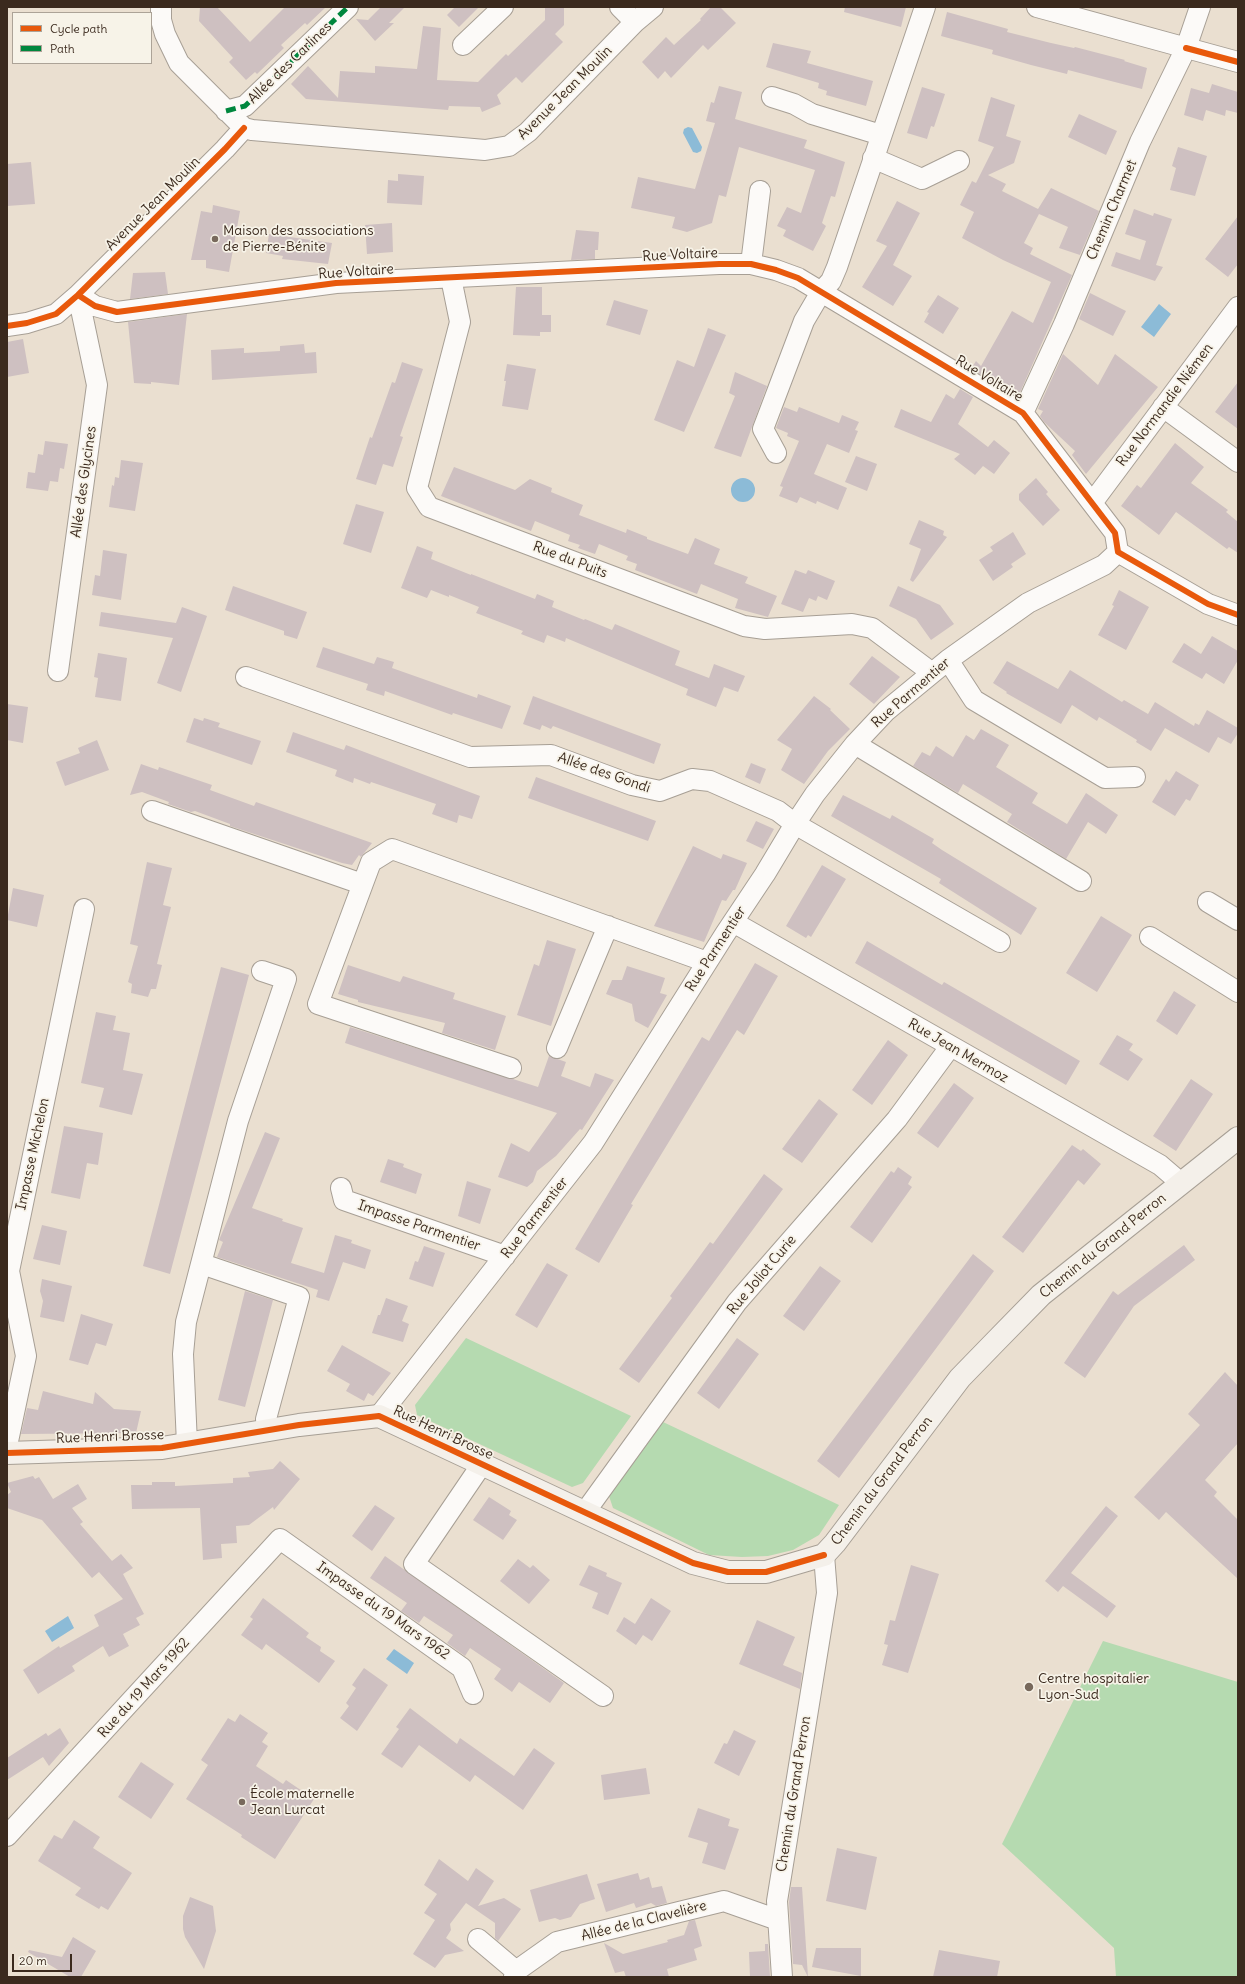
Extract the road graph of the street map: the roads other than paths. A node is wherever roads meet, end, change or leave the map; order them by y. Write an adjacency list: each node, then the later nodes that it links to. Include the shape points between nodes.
1 (161, 7): 14 (street, via 164,34 174,55)
2 (348, 7): 14 (street, Allée des Carlines, via 245,106)
3 (503, 7): 10 (street)
4 (620, 7): 9 (street)
5 (653, 7): 9 (street, Avenue Jean Moulin)
6 (925, 7): 16 (street)
7 (1037, 7): 11 (street)
8 (1200, 7): 11 (street, Chemin Charmet)
9 (635, 22): 15 (street, Avenue Jean Moulin, via 528,132 509,146 485,150)
10 (463, 45)
11 (1186, 48): 12 (street); 27 (street, Chemin Charmet, via 1140,142 1064,324)
12 (1238, 62)
13 (772, 97): 16 (street, via 794,104 812,114)
14 (226, 111): 15 (street)
15 (244, 128): 23 (street, Avenue Jean Moulin)
16 (881, 135): 17 (street)
17 (873, 158): 18 (street, via 922,179); 22 (street, via 837,268 831,281)
18 (959, 162)
19 (760, 191): 20 (street)
20 (751, 264): 21 (street, Rue Voltaire); 22 (street, Rue Voltaire, via 798,278)
21 (451, 278): 23 (street, Rue Voltaire, via 336,283 117,312 95,306); 35 (street, Rue du Puits, via 460,322 417,488 429,508 744,626 765,629 852,624 872,628)
22 (821, 292): 27 (street, Rue Voltaire); 28 (street, via 804,321 763,429)
23 (78, 295): 25 (street, via 56,314); 34 (street, Allée des Glycines, via 97,385)
24 (1238, 307): 26 (street, Rue Normandie Niémen)
25 (7, 326)
26 (1163, 407): 29 (street); 30 (street, Rue Normandie Niémen)
27 (1022, 413): 30 (street, Rue Voltaire)
28 (776, 453)
29 (1238, 462)
30 (1092, 503): 31 (street, Rue Voltaire, via 1115,533)
31 (1118, 552): 32 (street, via 1208,604); 33 (street, Rue Parmentier, via 1104,565 1028,603)
32 (1238, 615)
33 (948, 660): 35 (street, Rue Parmentier); 38 (street, via 974,700 1105,778)
34 (58, 671)
35 (931, 672): 37 (street, Rue Parmentier, via 886,711)
36 (246, 677): 40 (street, Allée des Gondi, via 470,757 551,755 632,785 660,791 692,779 710,781 778,810)
37 (855, 744): 40 (street, Rue Parmentier, via 814,794); 41 (street)
38 (1135, 777)
39 (152, 811): 42 (street)
40 (795, 824): 46 (street, Rue Parmentier); 49 (street, Allée des Gondi)
41 (1081, 881)
42 (362, 884): 47 (street, via 371,862 392,849); 55 (street, via 318,1004)
43 (1208, 902): 45 (street)
44 (84, 909): 64 (street, Impasse Michelon, via 9,1271 26,1356)
45 (1238, 920)
46 (733, 922): 50 (street, Rue Parmentier); 53 (street, Rue Jean Mermoz)
47 (608, 926): 50 (street); 54 (street)
48 (1150, 938): 52 (street)
49 (1000, 942)
50 (707, 962): 59 (street, Rue Parmentier, via 593,1144)
51 (262, 971): 60 (street, via 286,979 238,1121)
52 (1238, 992)
53 (950, 1047): 57 (street, Rue Jean Mermoz, via 1160,1165); 67 (street, Rue Joliot Curie, via 897,1119 736,1302)
54 (557, 1048)
55 (511, 1068)
56 (1238, 1138): 57 (street, Chemin du Grand Perron)
57 (1181, 1183): 69 (street, Chemin du Grand Perron, via 1041,1296 994,1342 960,1378)
58 (341, 1188): 59 (street, Impasse Parmentier, via 344,1200)
59 (505, 1256): 61 (street, Rue Parmentier)
60 (202, 1264): 62 (street, via 299,1297 266,1419); 63 (street, via 186,1322 183,1354)
61 (379, 1416): 62 (street, Rue Henri Brosse); 66 (street, Rue Henri Brosse)
62 (267, 1430): 63 (street, Rue Henri Brosse)
63 (187, 1444): 65 (street, Rue Henri Brosse, via 162,1448)
64 (7, 1446)
65 (7, 1452)
66 (482, 1464): 67 (street, Rue Henri Brosse); 71 (street, via 414,1564)
67 (585, 1512): 69 (street, Rue Henri Brosse, via 693,1563 728,1572 766,1572)
68 (280, 1539): 70 (street, Impasse du 19 Mars 1962, via 462,1668); 72 (street, Rue du 19 Mars 1962)
69 (824, 1556): 73 (street, Chemin du Grand Perron, via 826,1593 777,1901)
70 (473, 1694)
71 (603, 1696)
72 (7, 1836)
73 (778, 1920): 75 (street, Allée de la Clavelière, via 724,1901 557,1942); 76 (street, Chemin du Grand Perron)
74 (478, 1939): 75 (street, Allée de la Clavelière)
75 (515, 1974)
76 (782, 1977)

